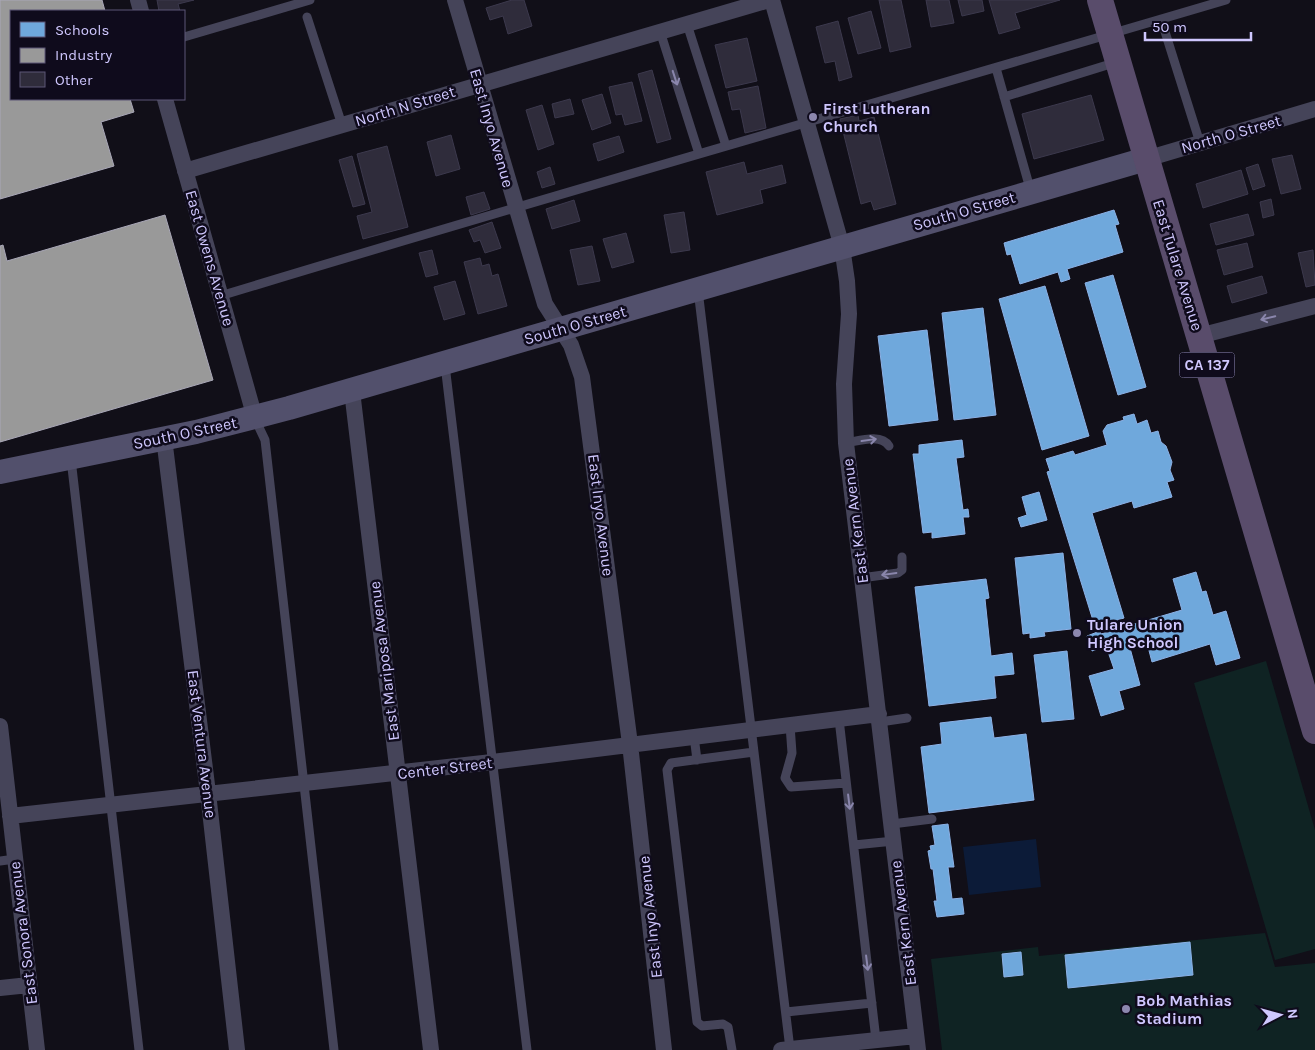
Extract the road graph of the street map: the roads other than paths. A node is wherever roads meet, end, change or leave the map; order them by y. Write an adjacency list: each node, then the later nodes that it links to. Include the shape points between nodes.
1 (310, 0): 11 (lane)
2 (455, 0): 14 (street, East Inyo Avenue)
3 (770, 0): 8 (street, North N Street); 18 (street, East Kern Avenue)
4 (1100, 0): 10 (main road, East Tulare Avenue / CA 137)
5 (1226, 0): 7 (lane)
6 (307, 17): 19 (lane)
7 (1160, 19): 10 (lane); 20 (lane)
8 (688, 24): 9 (street, North N Street); 21 (lane)
9 (660, 32): 14 (street, North N Street); 22 (lane, one-way to 22)
10 (1109, 34): 12 (main road, East Tulare Avenue / CA 137); 13 (lane)
11 (185, 37)
12 (1117, 62): 15 (lane); 23 (main road, East Tulare Avenue / CA 137)
13 (996, 68): 15 (lane); 18 (lane)
14 (479, 84): 19 (street, North N Street); 26 (street, East Inyo Avenue)
15 (1004, 98): 25 (lane)
16 (165, 100): 24 (street, East Owens Avenue)
17 (1315, 109): 20 (street, North O Street)
18 (807, 123): 21 (lane); 27 (street, East Kern Avenue)
19 (342, 125): 24 (street, North N Street)
20 (1200, 143): 23 (street, North O Street)
21 (726, 146): 22 (lane)
22 (699, 154): 26 (lane)
23 (1146, 159): 25 (main road, South O Street); 32 (main road, East Tulare Avenue / CA 137)
24 (185, 171): 29 (street, East Owens Avenue)
25 (1031, 192): 27 (main road, South O Street)
26 (515, 206): 29 (lane); 31 (street, East Inyo Avenue, via 545,304)
27 (842, 247): 28 (main road, South O Street); 37 (street, East Kern Avenue, via 849,314 844,384)
28 (698, 290): 31 (main road, South O Street); 48 (lane)
29 (220, 296): 35 (street, East Owens Avenue)
30 (1315, 306): 32 (street, one-way to 32)
31 (559, 329): 33 (main road, South O Street); 51 (street, East Inyo Avenue, via 571,345 583,385)
32 (1199, 336): 49 (main road, East Tulare Avenue / CA 137)
33 (445, 362): 34 (main road, South O Street); 54 (lane)
34 (352, 391): 35 (main road, South O Street); 55 (street, East Mariposa Avenue)
35 (255, 418): 36 (main road, South O Street); 56 (lane, via 264,440)
36 (164, 438): 39 (main road, South O Street); 58 (street, East Ventura Avenue)
37 (846, 443): 38 (lane, one-way to 38, via 880,438); 42 (street, East Kern Avenue)
38 (889, 446)
39 (71, 458): 40 (main road, South O Street); 59 (lane)
40 (0, 472)
41 (902, 557): 42 (lane, one-way to 42, via 902,570 898,573)
42 (861, 578): 43 (street, East Kern Avenue)
43 (879, 718): 44 (lane); 45 (street, Center Street); 62 (street, East Kern Avenue)
44 (907, 718)
45 (839, 719): 46 (street, Center Street); 57 (lane)
46 (790, 725): 48 (street, Center Street); 57 (lane, via 792,753 785,778 791,786)
47 (0, 726): 60 (street, East Sonora Avenue)
48 (752, 730): 50 (street, Center Street); 52 (lane)
49 (1315, 730)
50 (694, 736): 51 (street, Center Street); 53 (lane)
51 (630, 744): 54 (street, Center Street); 78 (street, East Inyo Avenue)
52 (754, 752): 53 (lane); 69 (lane)
53 (698, 760): 79 (lane, via 671,763 667,770 668,780 698,1022 702,1026 723,1024 728,1027)
54 (492, 762): 55 (street, Center Street); 77 (lane)
55 (398, 773): 56 (street, Center Street); 76 (street, East Mariposa Avenue)
56 (303, 783): 58 (street, Center Street); 75 (lane)
57 (846, 783): 64 (lane, one-way to 64)
58 (208, 793): 59 (street, Center Street); 74 (street, East Ventura Avenue)
59 (111, 805): 60 (street, Center Street); 73 (lane)
60 (10, 816): 65 (street, East Sonora Avenue)
61 (932, 819): 62 (lane)
62 (892, 824): 63 (street, East Kern Avenue)
63 (894, 841): 64 (lane); 71 (street, East Kern Avenue)
64 (854, 845): 68 (lane, one-way to 68)
65 (8, 860): 66 (street, East Sonora Avenue)
66 (30, 985): 67 (street); 72 (street, East Sonora Avenue)
67 (0, 988)
68 (872, 1002): 69 (lane); 70 (lane)
69 (786, 1012): 80 (lane)
70 (876, 1040): 71 (street); 80 (street)
71 (917, 1043)
72 (37, 1050)
73 (139, 1050)
74 (237, 1050)
75 (334, 1050)
76 (430, 1050)
77 (527, 1050)
78 (664, 1050)
79 (732, 1050)
80 (785, 1050)

